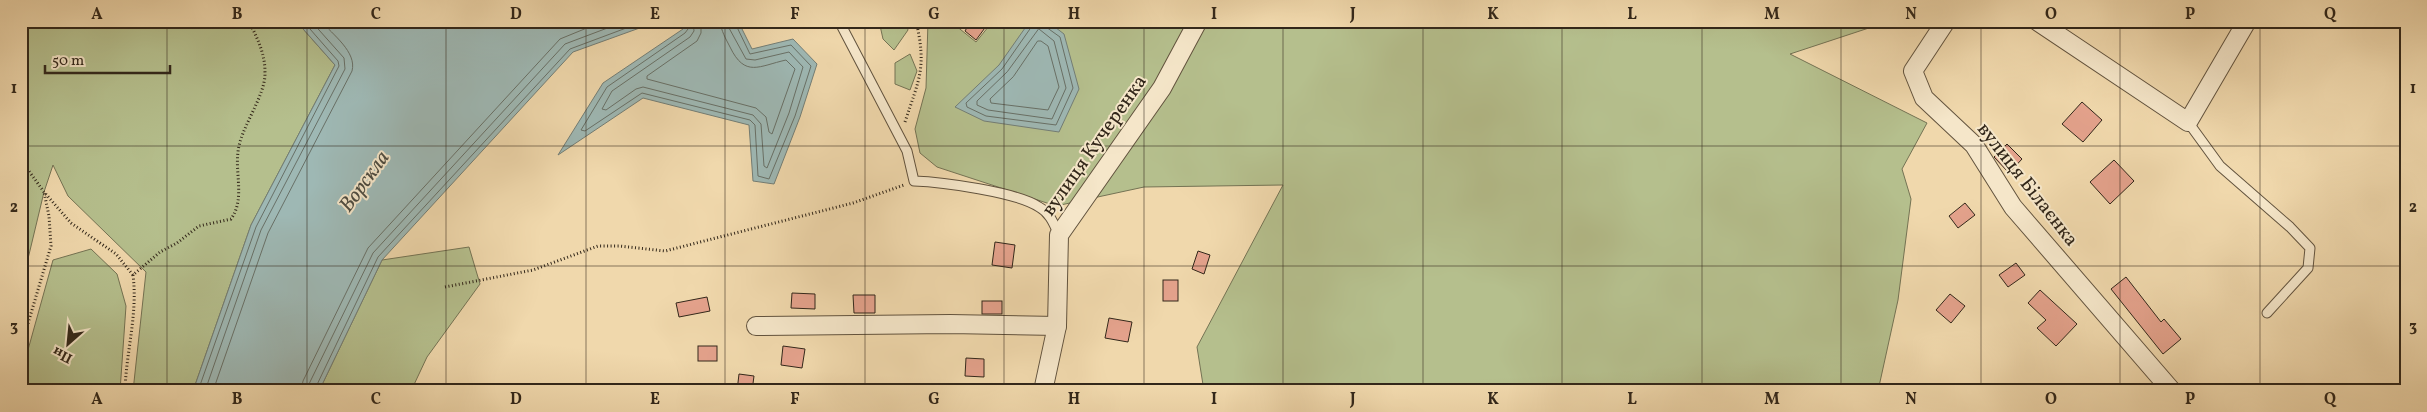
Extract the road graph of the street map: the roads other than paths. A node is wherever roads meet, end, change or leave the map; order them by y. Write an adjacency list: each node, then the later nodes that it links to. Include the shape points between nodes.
1 (839, 21): 7 (lane, via 907,151 914,181 1004,194 1039,206 1052,219)
2 (1198, 21): 7 (street, вулиця Кучеренка, via 1162,88)
3 (1946, 21): 12 (street, вулиця Білаєнка, via 1913,71 1924,98 1974,145 2012,207)
4 (2037, 21): 6 (street)
5 (2247, 21): 6 (street)
6 (2188, 122): 8 (lane, via 2220,166 2310,248 2308,268)
7 (1059, 235): 10 (street, вулиця Кучеренка)
8 (2267, 313)
9 (756, 326): 10 (street)
10 (1057, 326): 11 (street, вулиця Кучеренка)
11 (1043, 391)
12 (2172, 391)

